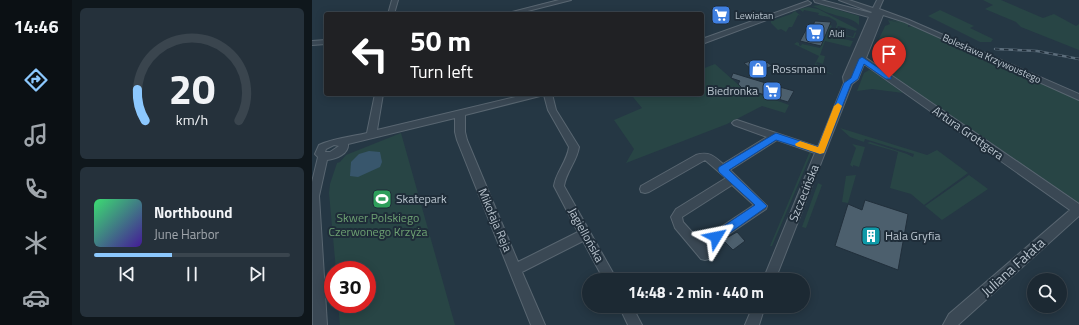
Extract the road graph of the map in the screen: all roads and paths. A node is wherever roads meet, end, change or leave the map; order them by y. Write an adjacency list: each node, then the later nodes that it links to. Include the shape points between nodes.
1 (395, 0): 10 (street)
2 (568, 0): 11 (street)
3 (800, 0): 7 (street); 9 (street)
4 (817, 0): 7 (street); 12 (street)
5 (842, 0): 8 (street)
6 (881, 1): 8 (street); 12 (street, Szczecińska)
7 (808, 3): 9 (street)
8 (858, 4): 12 (street)
9 (794, 8): 13 (street)
10 (392, 12)
11 (516, 12)
12 (877, 14): 16 (street, Szczecińska); 20 (street, Bolesława Krzywoustego, via 904,20)
13 (704, 41)
14 (324, 42): 15 (street)
15 (312, 43)
16 (859, 57): 27 (street, Szczecińska, via 854,79 848,83); 33 (street, Artura Grottgera)
17 (379, 96): 24 (street)
18 (532, 96): 21 (street)
19 (549, 96): 34 (street, Jagiellońska, via 553,112 575,149 560,181 560,190)
20 (1079, 97)
21 (460, 113): 23 (street); 36 (street, Mikołaja Reja, via 461,136)
22 (737, 124): 25 (street)
23 (385, 133): 24 (street); 26 (street)
24 (371, 136): 26 (street)
25 (776, 136): 27 (street); 29 (street)
26 (341, 149): 28 (street); 28 (street, via 333,142); 30 (street)
27 (820, 151): 38 (street, Szczecińska)
28 (318, 153): 30 (street)
29 (723, 169): 31 (street); 32 (street, via 710,158 703,156)
30 (320, 174): 35 (street, via 314,196)
31 (733, 179): 31 (street, via 762,206 702,252 679,225 676,216)
32 (645, 189)
33 (1078, 210): 45 (street, Juliana Fałata)
34 (585, 234): 36 (street); 37 (street, Jagiellońska)
35 (314, 247): 41 (street)
36 (516, 269): 42 (street, Mikołaja Reja)
37 (607, 273)
38 (772, 273)
39 (629, 313): 43 (street)
40 (756, 313): 44 (street)
41 (320, 325)
42 (538, 325)
43 (635, 325)
44 (752, 325)
45 (950, 325)

